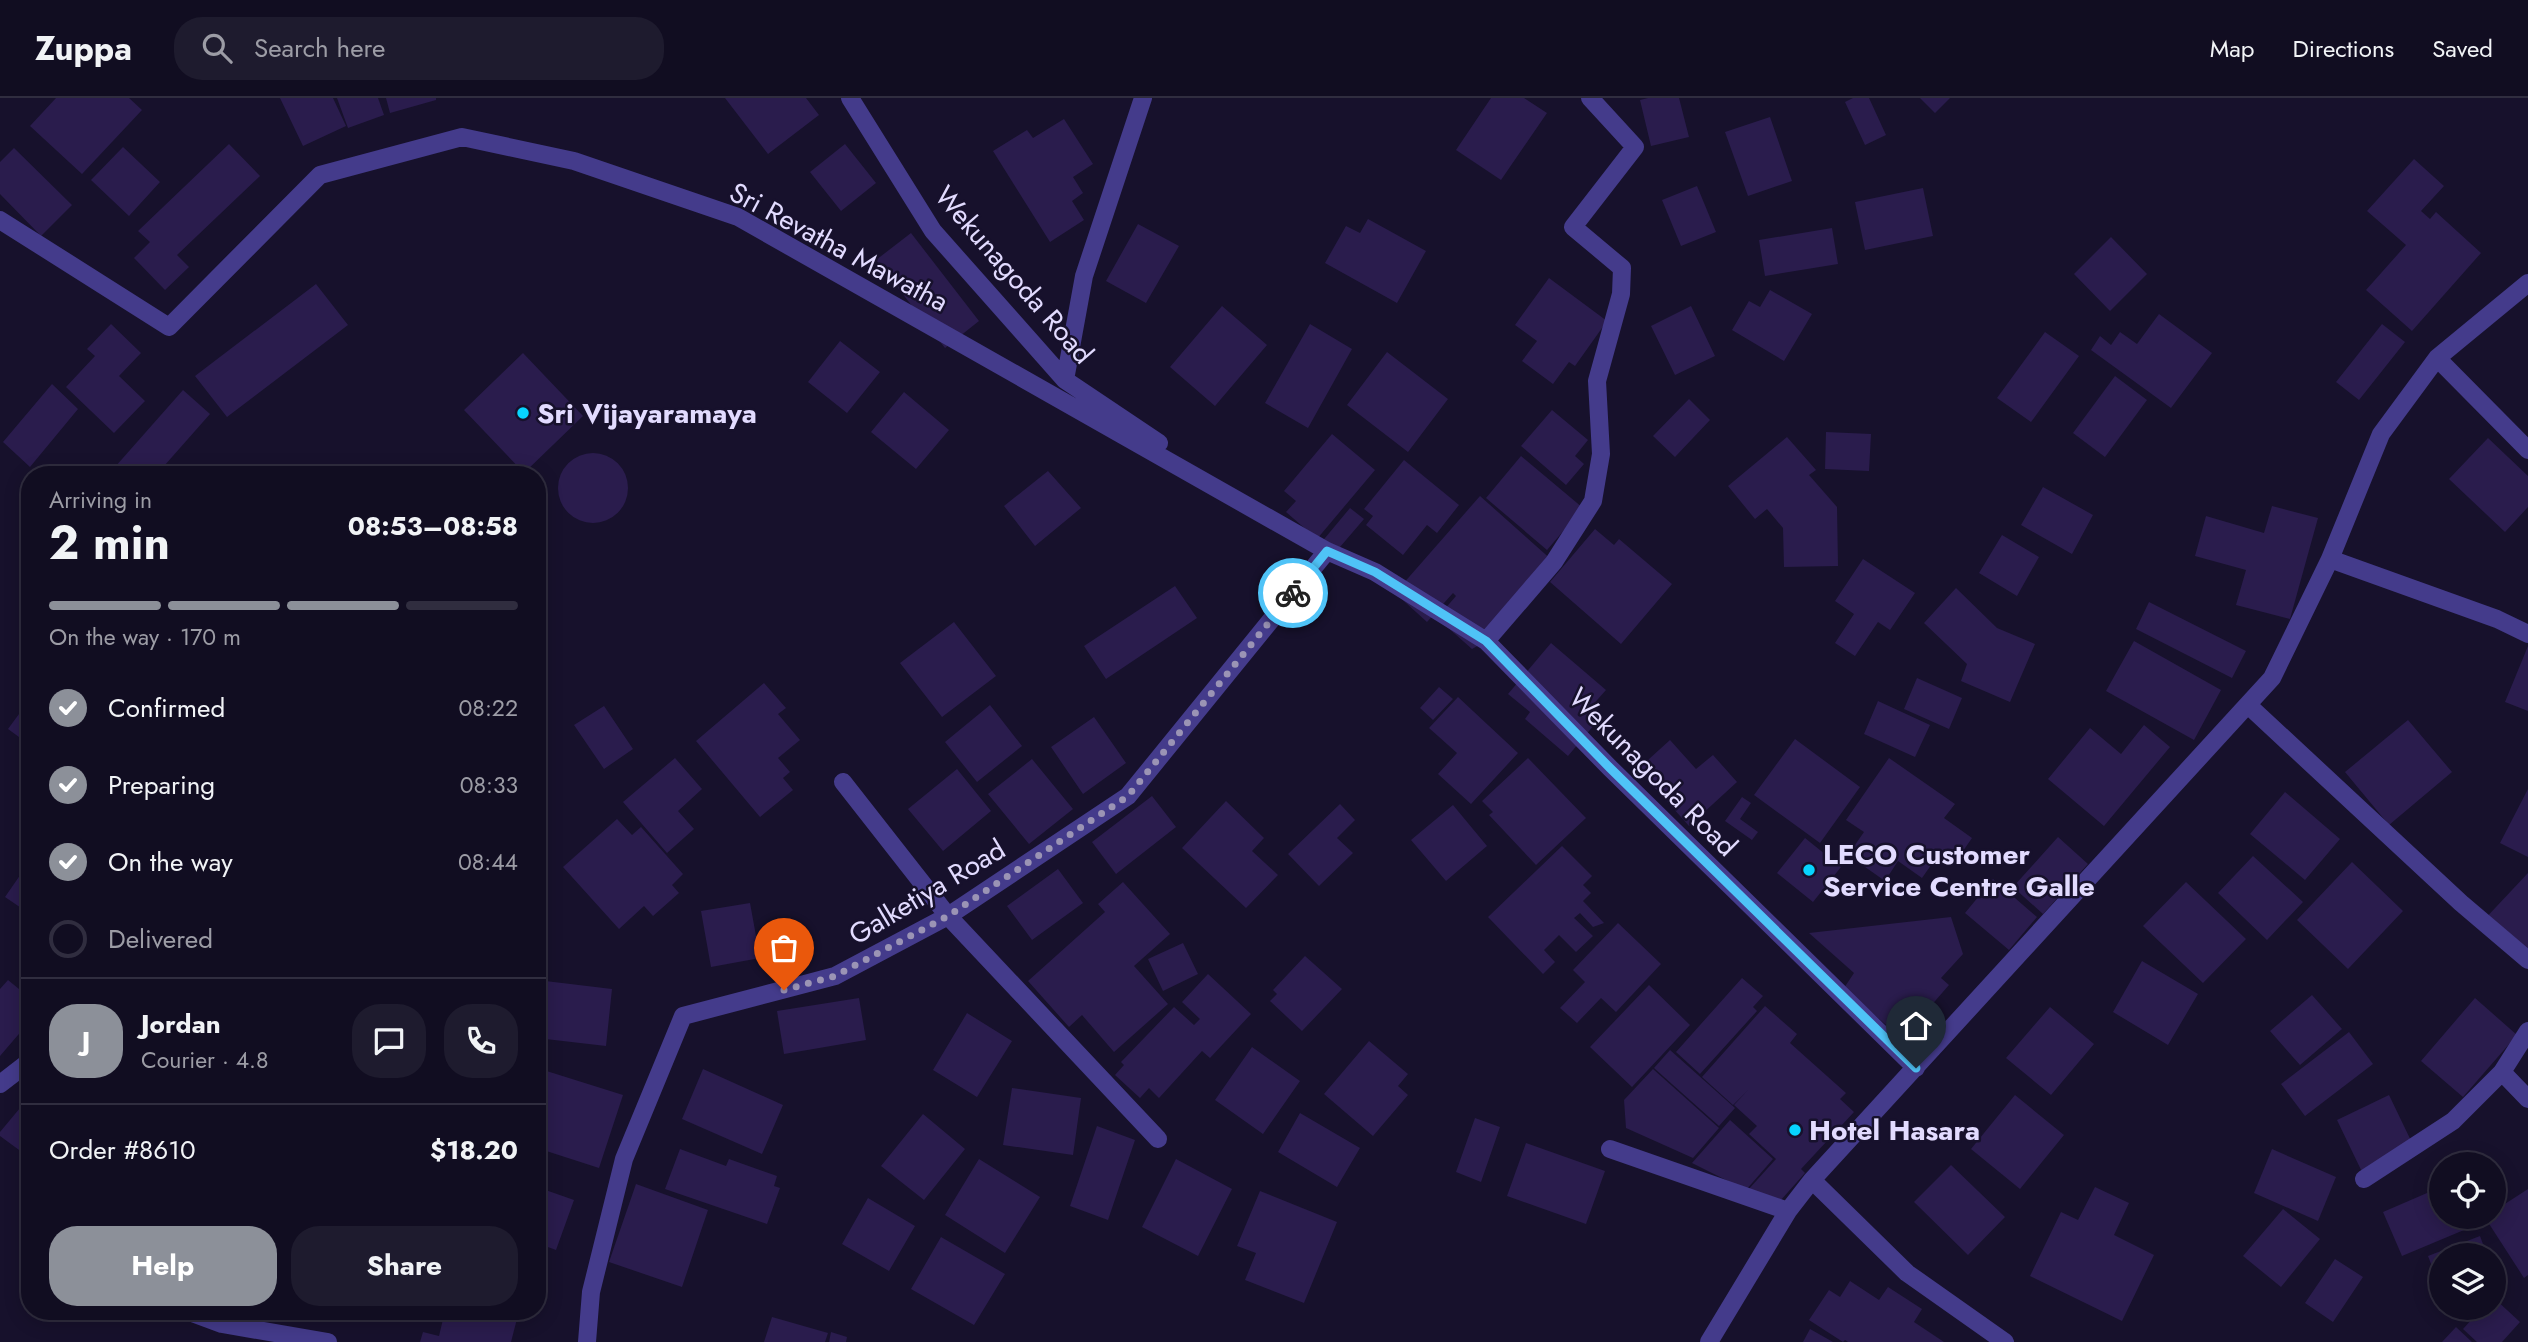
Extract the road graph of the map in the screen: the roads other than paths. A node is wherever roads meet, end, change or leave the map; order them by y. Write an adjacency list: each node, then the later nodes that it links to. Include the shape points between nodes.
1 (850, 98): 7 (street, Wekunagoda Road, via 933,231)
2 (1143, 98): 7 (street, via 1084,276)
3 (1590, 98): 13 (street, via 1635,147 1573,227 1622,268 1621,294 1597,382 1601,454 1593,501 1554,562)
4 (0, 220): 9 (street, Sri Revatha Mawatha, via 169,327 320,175 462,137 574,161 738,217)
5 (2528, 284): 6 (street)
6 (2437, 358): 8 (street); 11 (street, via 2381,433)
7 (1065, 380): 9 (street, Wekunagoda Road)
8 (2528, 450)
9 (1278, 523): 10 (street, Sri Revatha Mawatha)
10 (1327, 551): 13 (street, Wekunagoda Road, via 1375,572); 16 (street, Galketiya Road, via 1128,796)
11 (2330, 559): 12 (street); 14 (street, via 2272,678)
12 (2528, 634)
13 (1486, 641): 20 (street, Wekunagoda Road)
14 (2248, 705): 17 (street); 20 (street)
15 (843, 782): 16 (street)
16 (948, 916): 24 (street); 31 (street, Galketiya Road, via 835,976 682,1016 624,1159 591,1292)
17 (2528, 960)
18 (2528, 1031): 21 (street)
19 (21, 1068): 22 (street)
20 (1916, 1068): 27 (street)
21 (2502, 1072): 23 (street); 26 (street, via 2453,1121)
22 (0, 1084)
23 (2528, 1099)
24 (1158, 1139)
25 (1610, 1149): 28 (street)
26 (2364, 1179)
27 (1812, 1180): 28 (street); 33 (street, via 1907,1273)
28 (1788, 1211): 32 (street)
29 (211, 1320): 30 (street)
30 (328, 1342)
31 (587, 1342)
32 (1709, 1342)
33 (2004, 1342)

